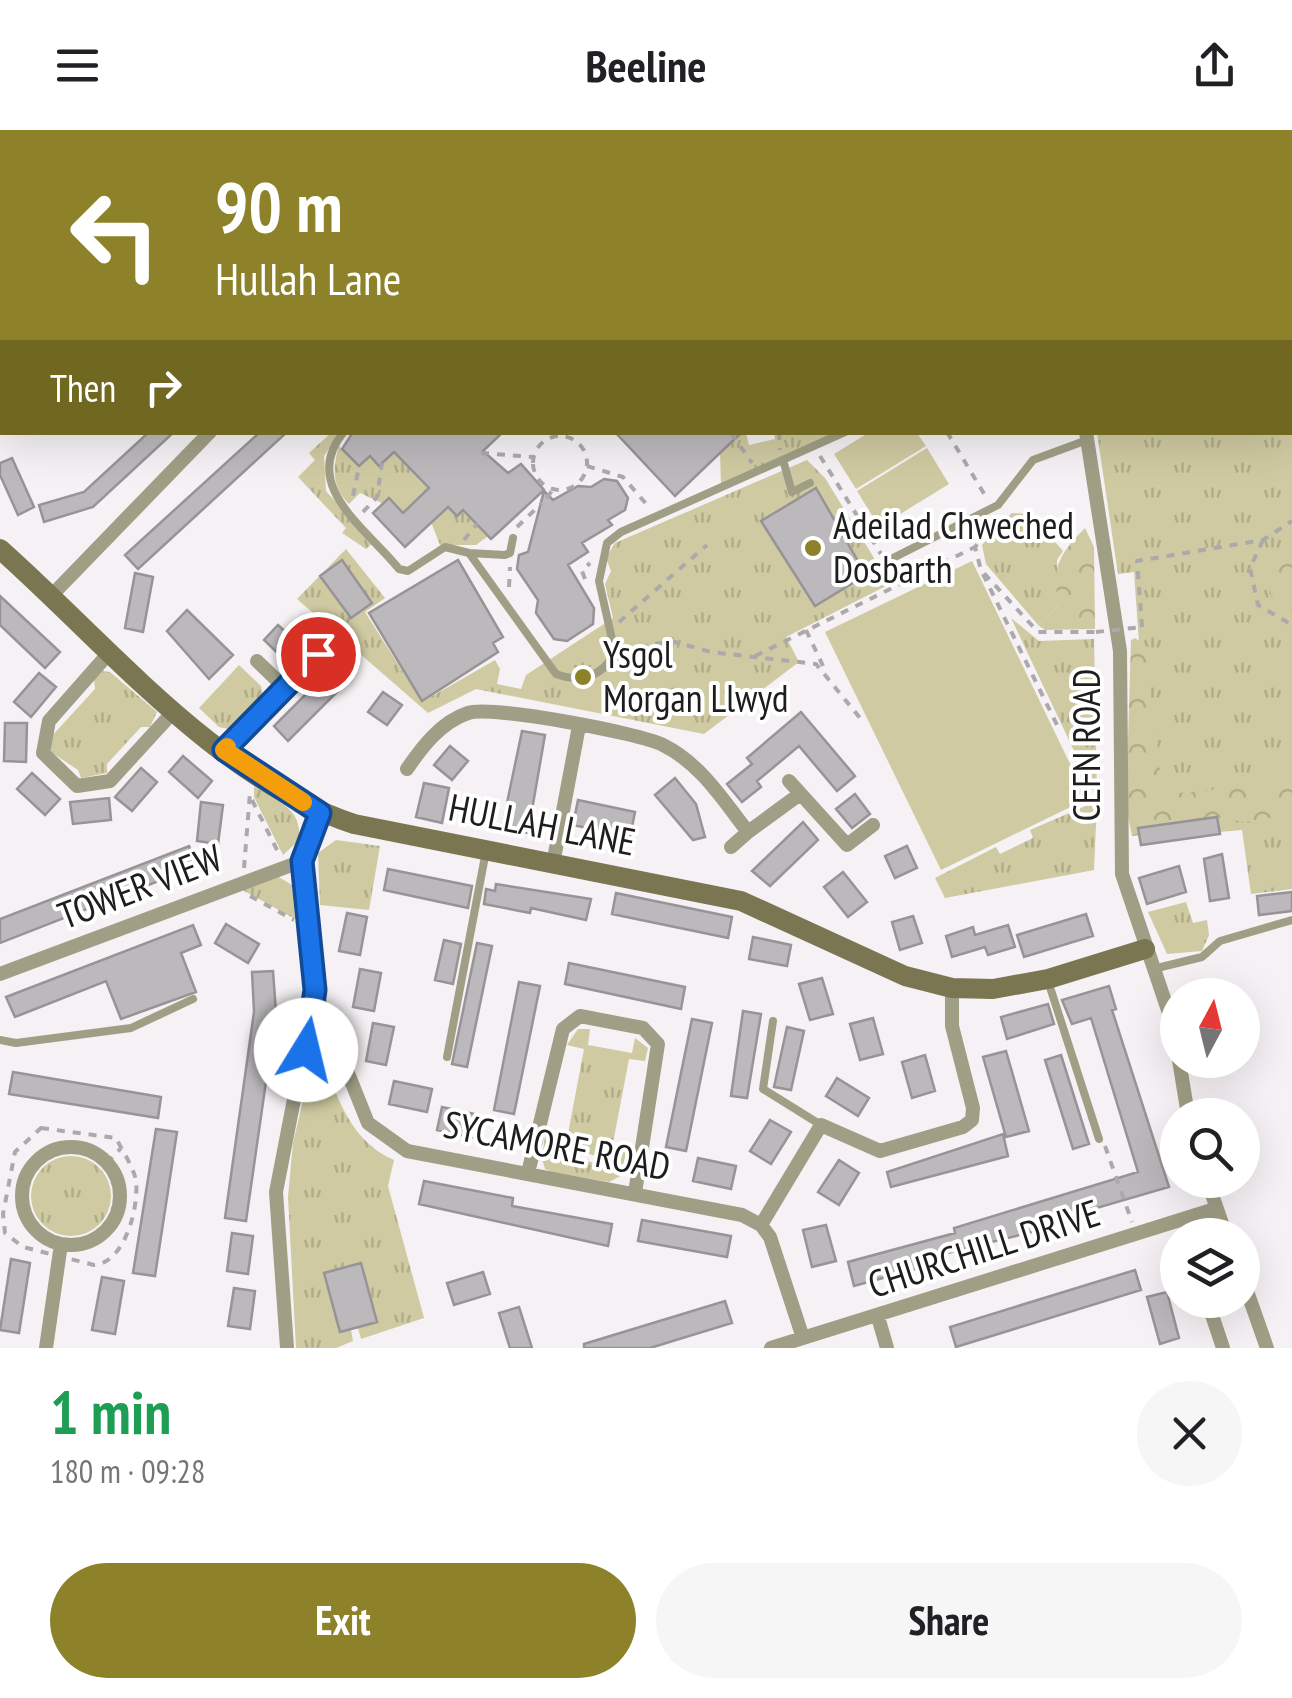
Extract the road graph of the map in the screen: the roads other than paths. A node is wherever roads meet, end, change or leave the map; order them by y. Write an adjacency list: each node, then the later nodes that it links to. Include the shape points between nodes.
1 (207, 435): 11 (street)
2 (342, 435): 9 (lane, via 333,446 332,494 404,572 438,549)
3 (838, 435): 5 (lane)
4 (1086, 436): 10 (lane, via 1033,460 992,508); 30 (street, CEFN ROAD, via 1120,651 1122,874)
5 (783, 460): 6 (lane, via 792,492); 9 (lane, via 607,543 599,581 615,654 588,678 556,674)
6 (810, 484)
7 (512, 542): 9 (lane, via 505,555)
8 (0, 549): 11 (street, HULLAH LANE)
9 (469, 553)
10 (889, 560)
11 (52, 594): 12 (street, HULLAH LANE)
12 (109, 652): 16 (street, HULLAH LANE); 16 (street, via 49,721 42,752 77,786 110,781)
13 (318, 654): 15 (street)
14 (256, 661): 15 (street)
15 (285, 688): 18 (street)
16 (176, 710): 18 (street, HULLAH LANE)
17 (579, 726): 19 (street, via 488,709 472,712 413,746); 24 (street, via 662,744 701,772); 28 (street)
18 (224, 750): 22 (street, HULLAH LANE)
19 (407, 769)
20 (789, 781): 21 (street)
21 (800, 794): 23 (street, via 847,845); 24 (street)
22 (320, 813): 26 (street, HULLAH LANE); 27 (street)
23 (873, 825)
24 (748, 832): 25 (street)
25 (730, 847)
26 (486, 850): 28 (street, HULLAH LANE); 39 (lane)
27 (302, 861): 31 (street, TOWER VIEW); 34 (street)
28 (553, 864): 33 (street, HULLAH LANE, via 741,901 905,976)
29 (1292, 920): 30 (lane, via 1220,941 1202,957)
30 (1149, 958): 32 (street, HULLAH LANE); 35 (street, CEFN ROAD)
31 (0, 974)
32 (1048, 979): 33 (street, HULLAH LANE); 41 (lane)
33 (952, 988): 40 (street, via 952,1026 972,1120 880,1150)
34 (315, 990): 42 (street, SYCAMORE ROAD, via 368,1124 386,1140 406,1150); 56 (street, via 276,1192)
35 (1160, 994)
36 (193, 998): 38 (lane, via 131,1028)
37 (772, 1021): 40 (lane, via 763,1088)
38 (0, 1040)
39 (447, 1058)
40 (821, 1124): 48 (street)
41 (1099, 1139)
42 (528, 1172): 43 (street, SYCAMORE ROAD); 43 (street, via 563,1029 580,1016 642,1028 658,1044)
43 (635, 1192): 48 (street, SYCAMORE ROAD)
44 (1212, 1198): 45 (street)
45 (1215, 1209): 46 (street, CHURCHILL DRIVE); 47 (street)
46 (1200, 1218)
47 (1219, 1218)
48 (761, 1225): 54 (street, via 778,1256)
49 (1160, 1232): 51 (street, CHURCHILL DRIVE)
50 (60, 1250): 50 (street, via 92,1240 115,1218 120,1187 108,1163 76,1146 32,1165 24,1180 25,1212); 55 (street)
51 (878, 1317): 54 (street, CHURCHILL DRIVE); 58 (street)
52 (1214, 1318): 59 (street)
53 (1256, 1318): 60 (street)
54 (803, 1338): 57 (street, CHURCHILL DRIVE)
55 (46, 1348)
56 (287, 1348)
57 (771, 1348)
58 (887, 1348)
59 (1223, 1348)
60 (1267, 1348)

